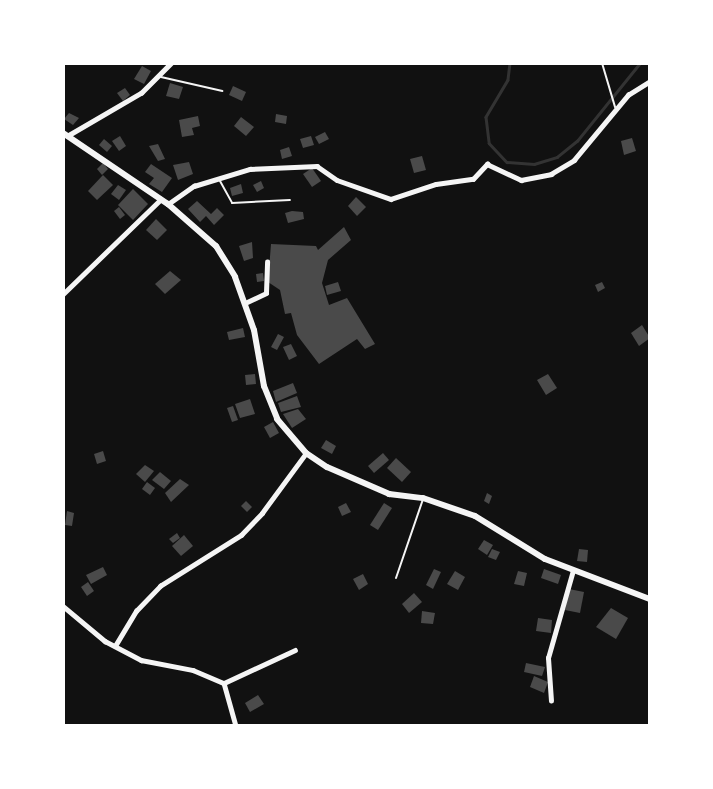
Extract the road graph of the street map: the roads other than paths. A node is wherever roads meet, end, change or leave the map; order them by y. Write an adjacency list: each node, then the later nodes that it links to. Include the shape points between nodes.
1 (171, 63): 3 (street)
2 (602, 63): 6 (lane)
3 (160, 76): 5 (lane); 7 (street, via 141,93)
4 (650, 81): 6 (street, via 628,95)
5 (222, 91)
6 (616, 111): 8 (street, via 575,160 551,174 521,180 487,164 473,179 436,184 391,199 376,197 310,164 250,169)
7 (65, 135): 9 (main road)
8 (218, 178): 10 (lane, via 232,203); 11 (street, via 194,186)
9 (161, 199): 11 (main road); 13 (street)
10 (290, 200)
11 (168, 204): 14 (main road, via 216,246)
12 (267, 262): 14 (street, via 266,293)
13 (63, 294)
14 (245, 303): 15 (main road, via 261,354 264,386 277,419)
15 (306, 453): 16 (main road, via 389,494); 21 (street, via 262,513 241,534 160,586 136,611)
16 (423, 498): 17 (main road, via 475,516 545,559); 18 (lane)
17 (573, 570): 19 (main road); 24 (street, via 548,658)
18 (396, 578)
19 (650, 599)
20 (63, 606): 21 (street)
21 (115, 646): 23 (street, via 141,660 194,670)
22 (295, 650): 23 (street)
23 (224, 683): 25 (street)
24 (551, 701)
25 (236, 726)

